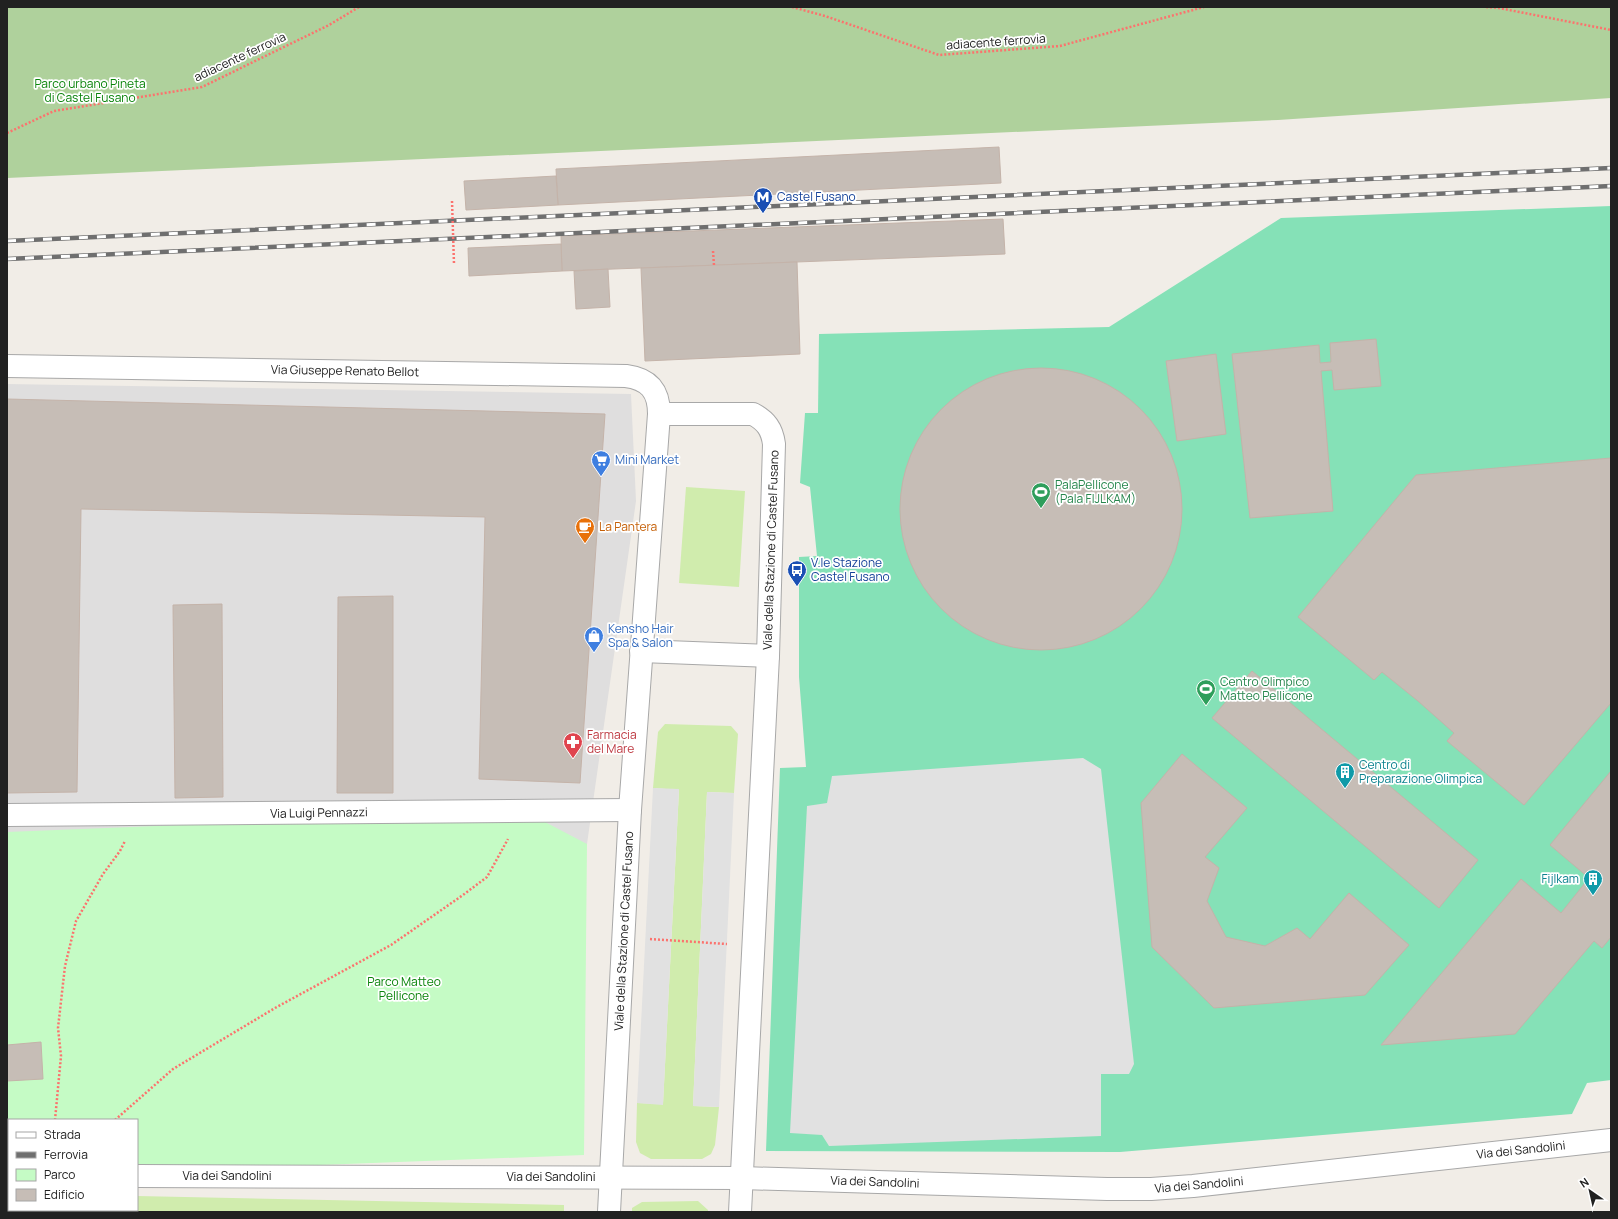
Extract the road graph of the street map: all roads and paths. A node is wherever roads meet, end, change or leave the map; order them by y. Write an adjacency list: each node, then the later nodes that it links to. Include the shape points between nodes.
1 (359, 7): 6 (path, adiacente ferrovia, via 329,25 202,87 54,110)
2 (792, 7): 3 (path, adiacente ferrovia, via 939,55 1060,46)
3 (1204, 7)
4 (1486, 7): 5 (path)
5 (1611, 30)
6 (7, 133)
7 (452, 201): 9 (path, bridge)
8 (713, 251): 10 (path)
9 (454, 264)
10 (714, 265)
11 (7, 366): 12 (street, Via Giuseppe Renato Bellot, via 626,376 644,381 650,386 658,399)
12 (659, 414): 13 (street, Viale della Stazione di Castel Fusano); 14 (street, Viale della Stazione di Castel Fusano, via 753,414 765,422 772,435 774,444)
13 (641, 651): 14 (street, Viale della Stazione di Castel Fusano); 15 (street, Viale della Stazione di Castel Fusano)
14 (768, 656): 20 (street, Viale della Stazione di Castel Fusano)
15 (630, 810): 16 (street, Via Luigi Pennazzi); 19 (street, Viale della Stazione di Castel Fusano)
16 (524, 811): 17 (street, Via Luigi Pennazzi); 22 (path, via 487,877 391,945 275,1008 173,1068)
17 (137, 814): 18 (street, Via Luigi Pennazzi); 21 (path, via 120,851 103,874 76,921 65,966 58,1028 61,1056)
18 (7, 815)
19 (623, 938): 20 (path); 25 (street, Viale della Stazione di Castel Fusano)
20 (754, 946): 26 (street, Viale della Stazione di Castel Fusano)
21 (55, 1119)
22 (116, 1119)
23 (1611, 1140): 26 (street, Via dei Sandolini, via 1151,1189)
24 (138, 1176): 25 (street, Via dei Sandolini)
25 (611, 1178): 26 (street, Via dei Sandolini); 27 (street, Viale della Stazione di Castel Fusano)
26 (742, 1178): 28 (street, Viale della Stazione di Castel Fusano)
27 (609, 1212)
28 (740, 1212)

